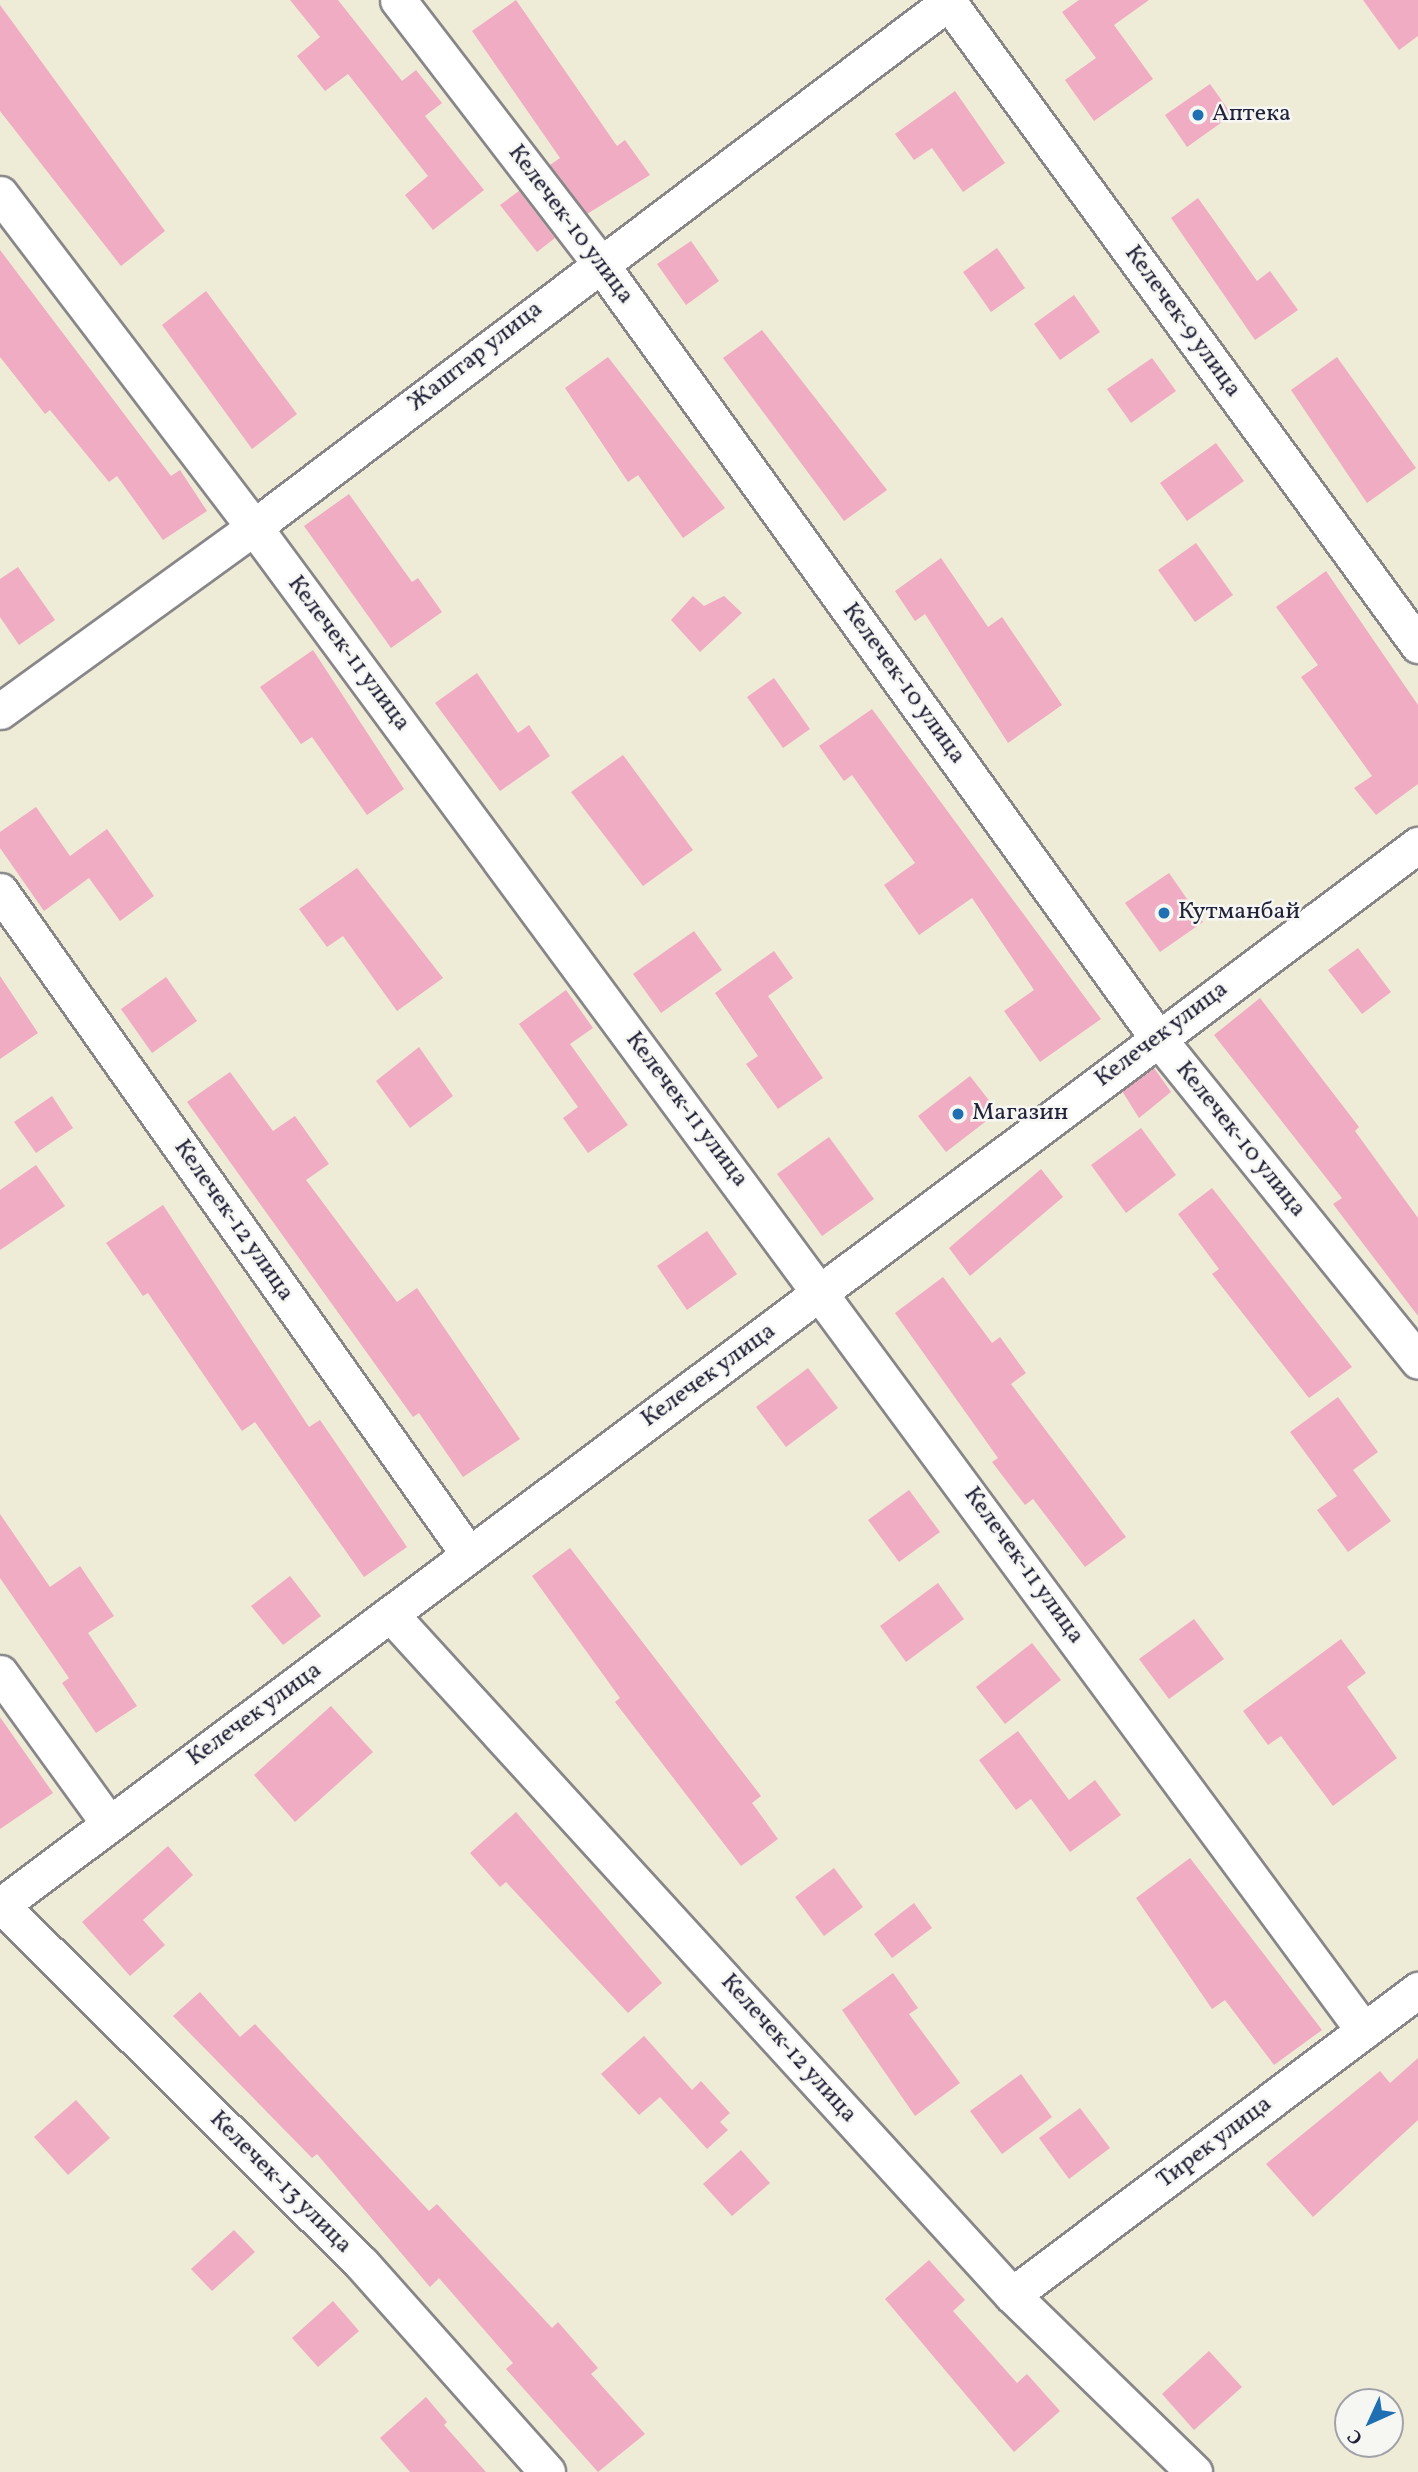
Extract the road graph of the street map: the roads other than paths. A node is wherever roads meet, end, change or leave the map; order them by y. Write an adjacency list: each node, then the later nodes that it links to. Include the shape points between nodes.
1 (398, 0): 4 (street, Келечек-10 улица)
2 (949, 1): 4 (street, Жаштар улица); 6 (street, Келечек-9 улица)
3 (0, 194): 5 (street, Келечек-11 улица)
4 (599, 262): 5 (street, Жаштар улица); 10 (street, Келечек-10 улица)
5 (254, 527): 7 (street, Жаштар улица); 11 (street, Келечек-11 улица)
6 (1418, 645)
7 (0, 711)
8 (1418, 845): 10 (street, Келечек улица)
9 (0, 891): 13 (street, Келечек-12 улица)
10 (1157, 1037): 11 (street, Келечек улица); 12 (street, Келечек-10 улица)
11 (822, 1293): 13 (street, Келечек улица); 19 (street, Келечек-11 улица)
12 (1418, 1361)
13 (467, 1552): 14 (street, Келечек улица)
14 (392, 1616): 16 (street, Келечек улица); 20 (street, Келечек-12 улица)
15 (0, 1673): 16 (street)
16 (108, 1822): 17 (street, Келечек улица)
17 (0, 1906): 21 (street, Келечек-13 улица, via 362,2264)
18 (1418, 1990): 19 (street, Тирек улица)
19 (1364, 2031): 20 (street, Тирек улица)
20 (1012, 2295): 22 (street, Келечек-12 улица)
21 (547, 2472)
22 (1194, 2472)

